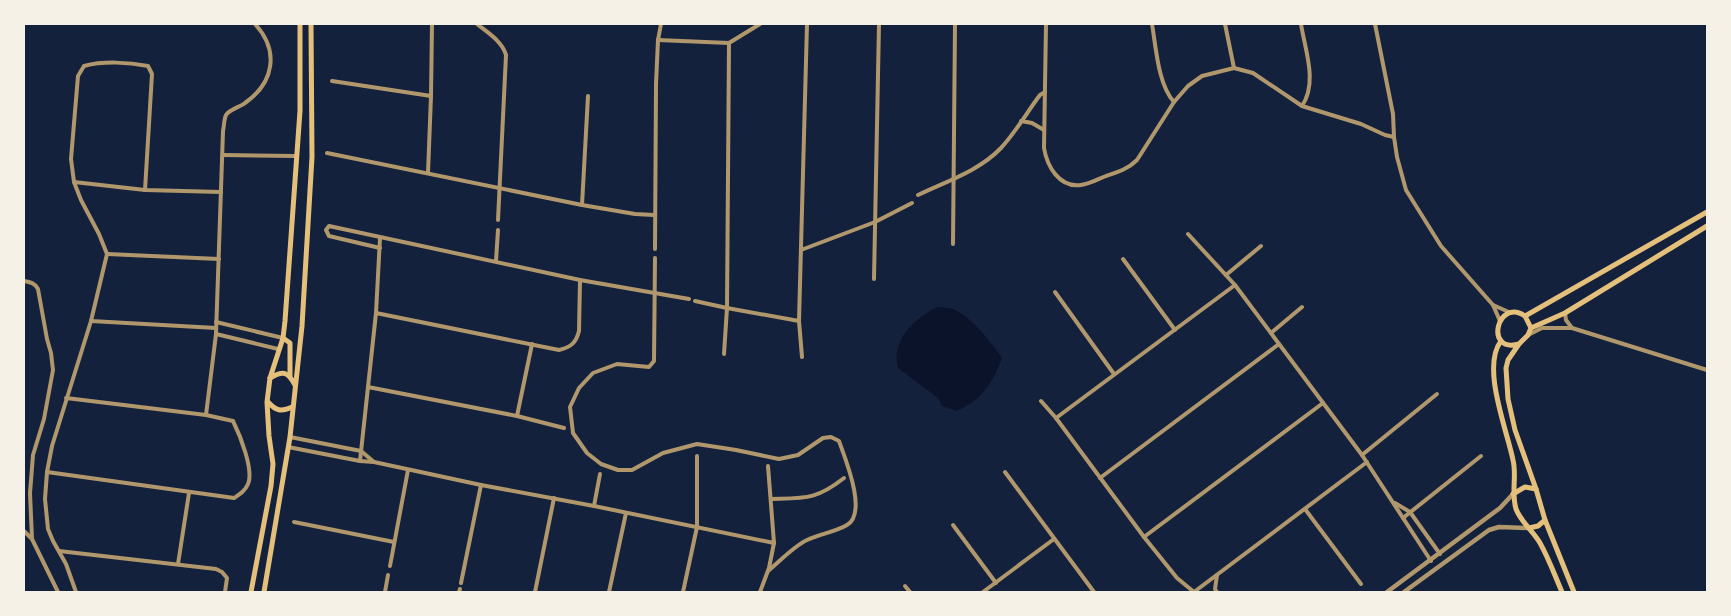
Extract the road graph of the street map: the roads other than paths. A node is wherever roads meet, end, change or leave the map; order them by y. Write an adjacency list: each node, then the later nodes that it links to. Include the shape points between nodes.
1 (255, 24): 29 (street, via 265,36 271,67 262,87 246,103 226,115)
2 (300, 24): 30 (main road, via 300,111)
3 (311, 24): 97 (main road, via 312,157)
4 (432, 24): 21 (street)
5 (477, 24): 34 (street, via 498,42 506,55)
6 (661, 24): 16 (street)
7 (760, 24): 17 (street)
8 (807, 24): 52 (street)
9 (879, 24): 43 (street)
10 (955, 24): 32 (street)
11 (1046, 24): 20 (street)
12 (1152, 24): 23 (street, via 1163,83)
13 (1225, 24): 18 (street)
14 (1301, 24): 24 (street, via 1310,79 1309,92)
15 (1375, 24): 27 (street, via 1393,114)
16 (658, 40): 17 (street); 41 (street)
17 (729, 43): 69 (street)
18 (1234, 68): 23 (street, via 1202,76); 24 (street, via 1253,73)
19 (332, 81): 21 (street)
20 (1045, 91): 25 (street); 26 (street)
21 (431, 96): 31 (street)
22 (588, 96): 39 (street)
23 (1174, 102): 26 (street, via 1130,167 1082,185 1065,182 1051,170 1046,161)
24 (1302, 106): 27 (street)
25 (1020, 121): 26 (street); 32 (street, via 993,156)
26 (1044, 130)
27 (1394, 137): 67 (street, via 1406,190 1414,205 1441,246)
28 (327, 153): 31 (street)
29 (223, 155): 30 (street); 36 (street)
30 (295, 156): 85 (main road)
31 (428, 173): 34 (street)
32 (953, 178): 37 (street); 48 (street)
33 (74, 182): 35 (street); 35 (street, via 71,159 80,71 94,63 137,64 148,66 152,74); 53 (street)
34 (500, 187): 39 (street); 42 (street)
35 (145, 190): 36 (street)
36 (221, 192): 56 (street)
37 (918, 195)
38 (912, 203): 43 (street)
39 (582, 205): 41 (street)
40 (1707, 212): 73 (main road)
41 (654, 214): 51 (street)
42 (498, 220)
43 (875, 222): 52 (street); 59 (street)
44 (1707, 226): 70 (main road)
45 (498, 230): 57 (street)
46 (1188, 234): 58 (street)
47 (380, 238): 50 (street); 50 (street, via 329,226 326,230 329,236); 57 (street)
48 (953, 244)
49 (1261, 246): 58 (street)
50 (380, 248): 72 (street)
51 (655, 249)
52 (801, 250): 75 (street)
53 (107, 254): 56 (street); 74 (street)
54 (655, 258): 64 (street)
55 (1123, 259): 81 (street)
56 (219, 260): 77 (street)
57 (496, 261): 60 (street)
58 (1226, 275): 62 (street)
59 (874, 279)
60 (580, 280): 64 (street); 87 (street, via 578,338 569,348 559,350)
61 (24, 281): 144 (street, via 38,289 53,370 33,455 30,493)
62 (1235, 285): 81 (street); 82 (street)
63 (1055, 292): 94 (street)
64 (654, 293): 65 (street); 153 (street, via 654,361 648,367 617,364 594,374 579,388 570,407 573,433 587,453 601,464 618,470 632,470 663,453 697,444 780,459 798,455 823,438 839,441 853,479 853,519 848,525 805,541)
65 (689, 299)
66 (695, 301): 69 (street)
67 (1493, 305): 71 (street); 76 (street)
68 (1302, 307): 82 (street)
69 (727, 308): 75 (street); 91 (street)
70 (1565, 312): 79 (main road); 80 (street)
71 (1511, 313): 73 (main road); 76 (main road)
72 (376, 314): 87 (street); 98 (street)
73 (1525, 316): 79 (main road)
74 (91, 321): 78 (street); 100 (street)
75 (799, 321): 92 (street)
76 (1500, 321): 86 (main road, via 1497,331)
77 (216, 322): 78 (street); 85 (street)
78 (216, 328): 83 (street)
79 (1530, 328): 84 (main road)
80 (1572, 328): 84 (street, via 1542,328); 93 (street)
81 (1175, 330): 94 (street)
82 (1271, 333): 88 (street)
83 (216, 334): 90 (street); 105 (street)
84 (1528, 335): 89 (main road)
85 (283, 338): 90 (main road); 95 (main road, via 290,343)
86 (1501, 340): 89 (main road, via 1509,345); 128 (main road, via 1495,354 1494,378 1513,459)
87 (532, 344): 106 (street)
88 (1279, 344): 103 (street); 124 (street)
89 (1519, 344): 126 (main road, via 1506,368 1508,392 1515,430)
90 (278, 349): 96 (main road)
91 (724, 354)
92 (802, 357)
93 (1707, 370)
94 (1114, 374): 107 (street)
95 (290, 376): 96 (main road, via 278,373); 97 (main road)
96 (270, 378): 102 (main road)
97 (296, 386): 104 (main road)
98 (368, 387): 106 (street); 111 (street)
99 (1437, 394): 112 (street)
100 (66, 398): 105 (street); 120 (street)
101 (1041, 401): 107 (street)
102 (267, 402): 104 (main road, via 276,410); 163 (main road, via 273,464)
103 (1323, 403): 112 (street); 143 (street)
104 (292, 407): 109 (main road)
105 (206, 415): 127 (street, via 233,422 246,453 249,482 242,494 234,498)
106 (517, 416): 108 (street)
107 (1056, 418): 124 (street)
108 (564, 428)
109 (290, 436): 110 (main road); 111 (street)
110 (288, 447): 115 (street); 164 (main road)
111 (361, 451): 115 (street); 116 (street)
112 (1362, 455): 117 (street)
113 (697, 456): 140 (street)
114 (1481, 456): 134 (street)
115 (360, 461): 116 (street)
116 (374, 462): 119 (street)
117 (1367, 462): 131 (street); 133 (street)
118 (768, 466): 130 (street)
119 (408, 470): 125 (street); 146 (street)
120 (47, 472): 127 (street); 148 (street, via 48,529)
121 (1005, 472): 145 (street)
122 (600, 474): 132 (street)
123 (844, 478): 130 (street, via 830,489 804,498)
124 (1100, 478): 143 (street)
125 (481, 485): 129 (street); 156 (street)
126 (1536, 489): 128 (main road, via 1524,486); 137 (main road)
127 (189, 493): 151 (street)
128 (1513, 494): 141 (main road, via 1519,516); 149 (street, via 1500,508)
129 (554, 498): 132 (street); 166 (street)
130 (771, 499): 147 (street)
131 (1393, 502): 134 (street); 136 (street)
132 (594, 506): 135 (street)
133 (1305, 509): 155 (street); 158 (street)
134 (1410, 512): 136 (street); 149 (street)
135 (626, 513): 140 (street); 167 (street)
136 (1403, 518): 150 (street)
137 (1545, 520): 141 (main road); 178 (main road)
138 (294, 522): 146 (street)
139 (953, 524): 157 (street)
140 (697, 527): 147 (street); 168 (street)
141 (1529, 528): 176 (street, via 1489,530); 177 (main road)
142 (24, 531): 144 (street)
143 (1144, 537): 173 (street, via 1176,578)
144 (32, 539): 160 (street)
145 (1054, 539): 157 (street); 172 (street)
146 (394, 542): 152 (street)
147 (774, 543): 153 (street)
148 (60, 551): 151 (street); 161 (street)
149 (1440, 554): 150 (street)
150 (1431, 561): 175 (street)
151 (178, 564): 162 (street, via 222,572 227,578)
152 (390, 566)
153 (768, 571): 169 (street)
154 (388, 575): 165 (street)
155 (1217, 575): 173 (street); 174 (street)
156 (461, 583)
157 (996, 583): 171 (street)
158 (1361, 584)
159 (905, 586): 170 (street)
160 (58, 592)
161 (76, 592)
162 (226, 592)
163 (251, 592)
164 (264, 592)
165 (385, 592)
166 (535, 592)
167 (609, 592)
168 (684, 592)
169 (760, 592)
170 (910, 592)
171 (983, 592)
172 (1094, 592)
173 (1194, 592)
174 (1217, 592)
175 (1387, 592)
176 (1404, 592)
177 (1562, 592)
178 (1574, 592)

